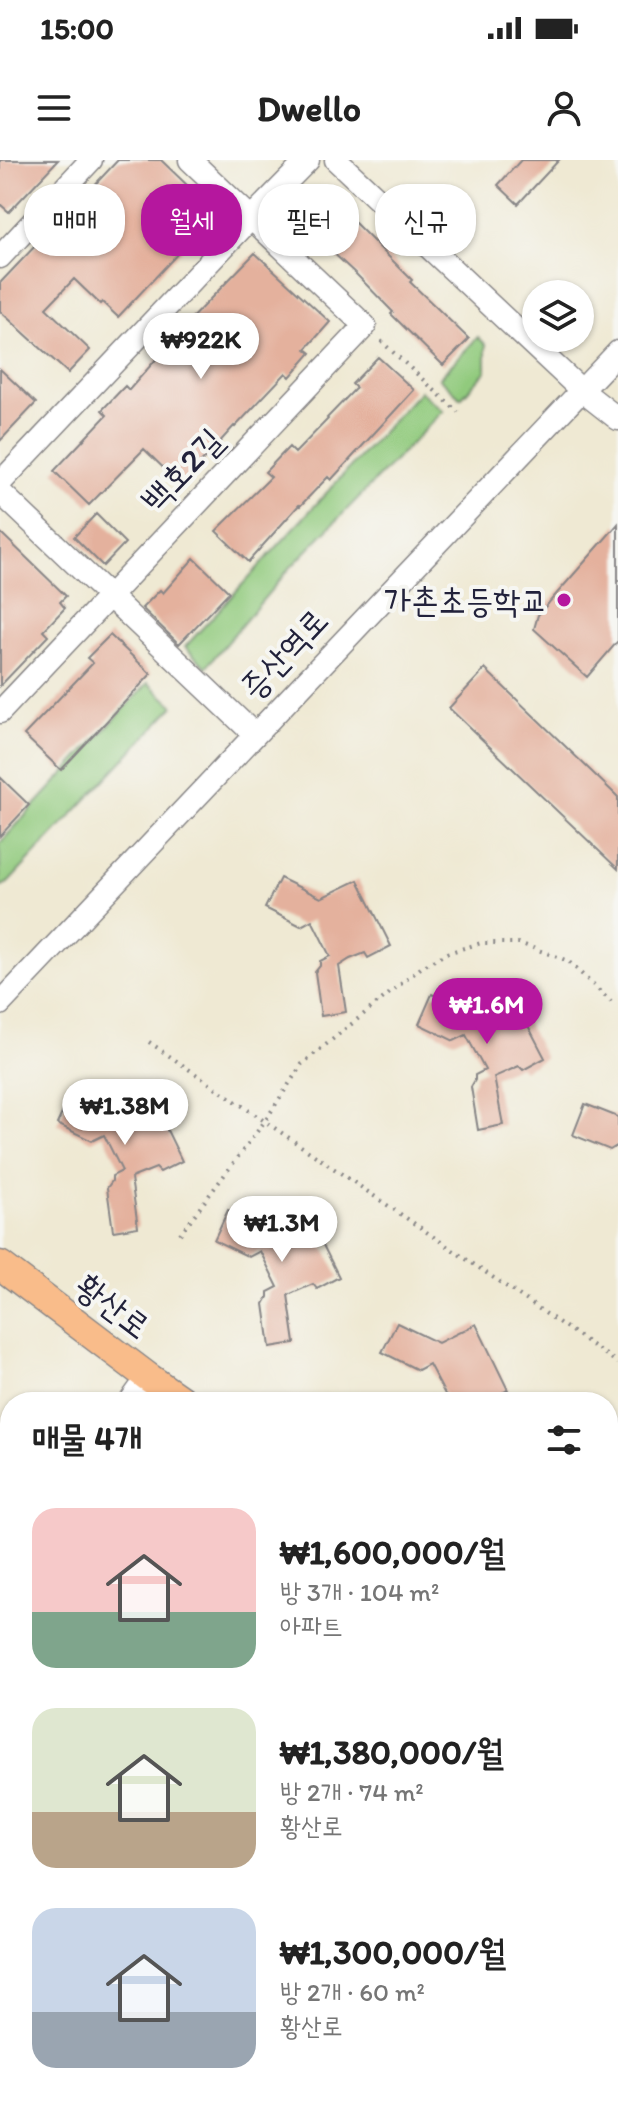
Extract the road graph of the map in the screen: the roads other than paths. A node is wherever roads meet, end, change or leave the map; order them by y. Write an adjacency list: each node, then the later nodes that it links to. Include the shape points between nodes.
1 (91, 160): 6 (street)
2 (190, 160): 5 (street)
3 (308, 160): 5 (street)
4 (336, 160): 8 (street)
5 (251, 218): 10 (street); 12 (street, 백호2길, via 365,326)
6 (0, 257)
7 (618, 352): 8 (street, 증산역로)
8 (581, 390): 9 (street); 14 (street, 증산역로)
9 (618, 419)
10 (0, 483)
11 (0, 492): 12 (street)
12 (109, 595): 13 (street, 백호2길); 14 (street)
13 (0, 712)
14 (255, 735): 15 (street, 증산역로)
15 (0, 1004)
16 (0, 1265): 17 (main road, 황산로)
17 (148, 1377): 18 (street); 19 (main road, 황산로)
18 (137, 1392)
19 (170, 1392)

